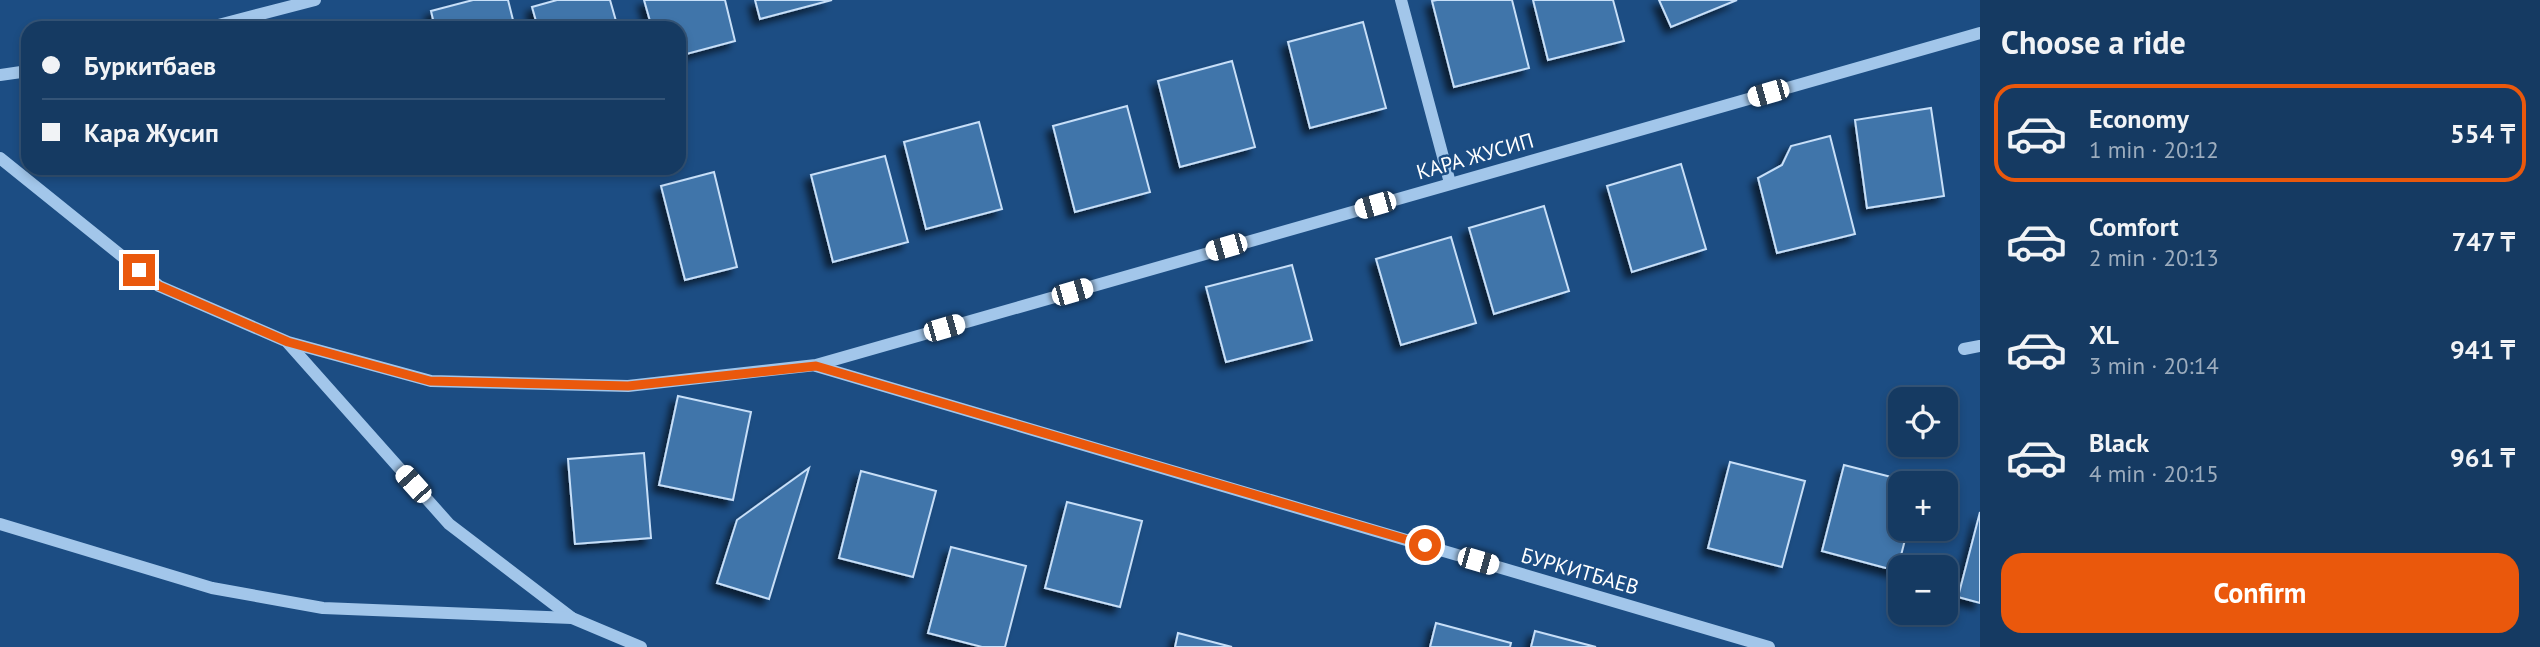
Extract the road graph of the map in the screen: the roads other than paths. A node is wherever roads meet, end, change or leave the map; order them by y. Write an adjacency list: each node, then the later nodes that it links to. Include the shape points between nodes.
1 (315, 0): 3 (street)
2 (1401, 0): 10 (street)
3 (234, 21)
4 (1980, 33): 10 (street, КАРА ЖУСИП)
5 (21, 72): 6 (street)
6 (0, 75)
7 (0, 158): 8 (street, КАРА ЖУСИП)
8 (21, 175)
9 (21, 175): 11 (street, КАРА ЖУСИП, via 159,286)
10 (1450, 183): 14 (street, КАРА ЖУСИП)
11 (288, 342): 14 (street, КАРА ЖУСИП, via 430,381 628,386); 16 (street, via 449,524)
12 (1980, 346): 13 (street)
13 (1964, 349)
14 (816, 366): 18 (street, БУРКИТБАЕВ)
15 (0, 524): 16 (street, via 212,587 323,608)
16 (572, 618): 17 (street)
17 (641, 647)
18 (1769, 647)

